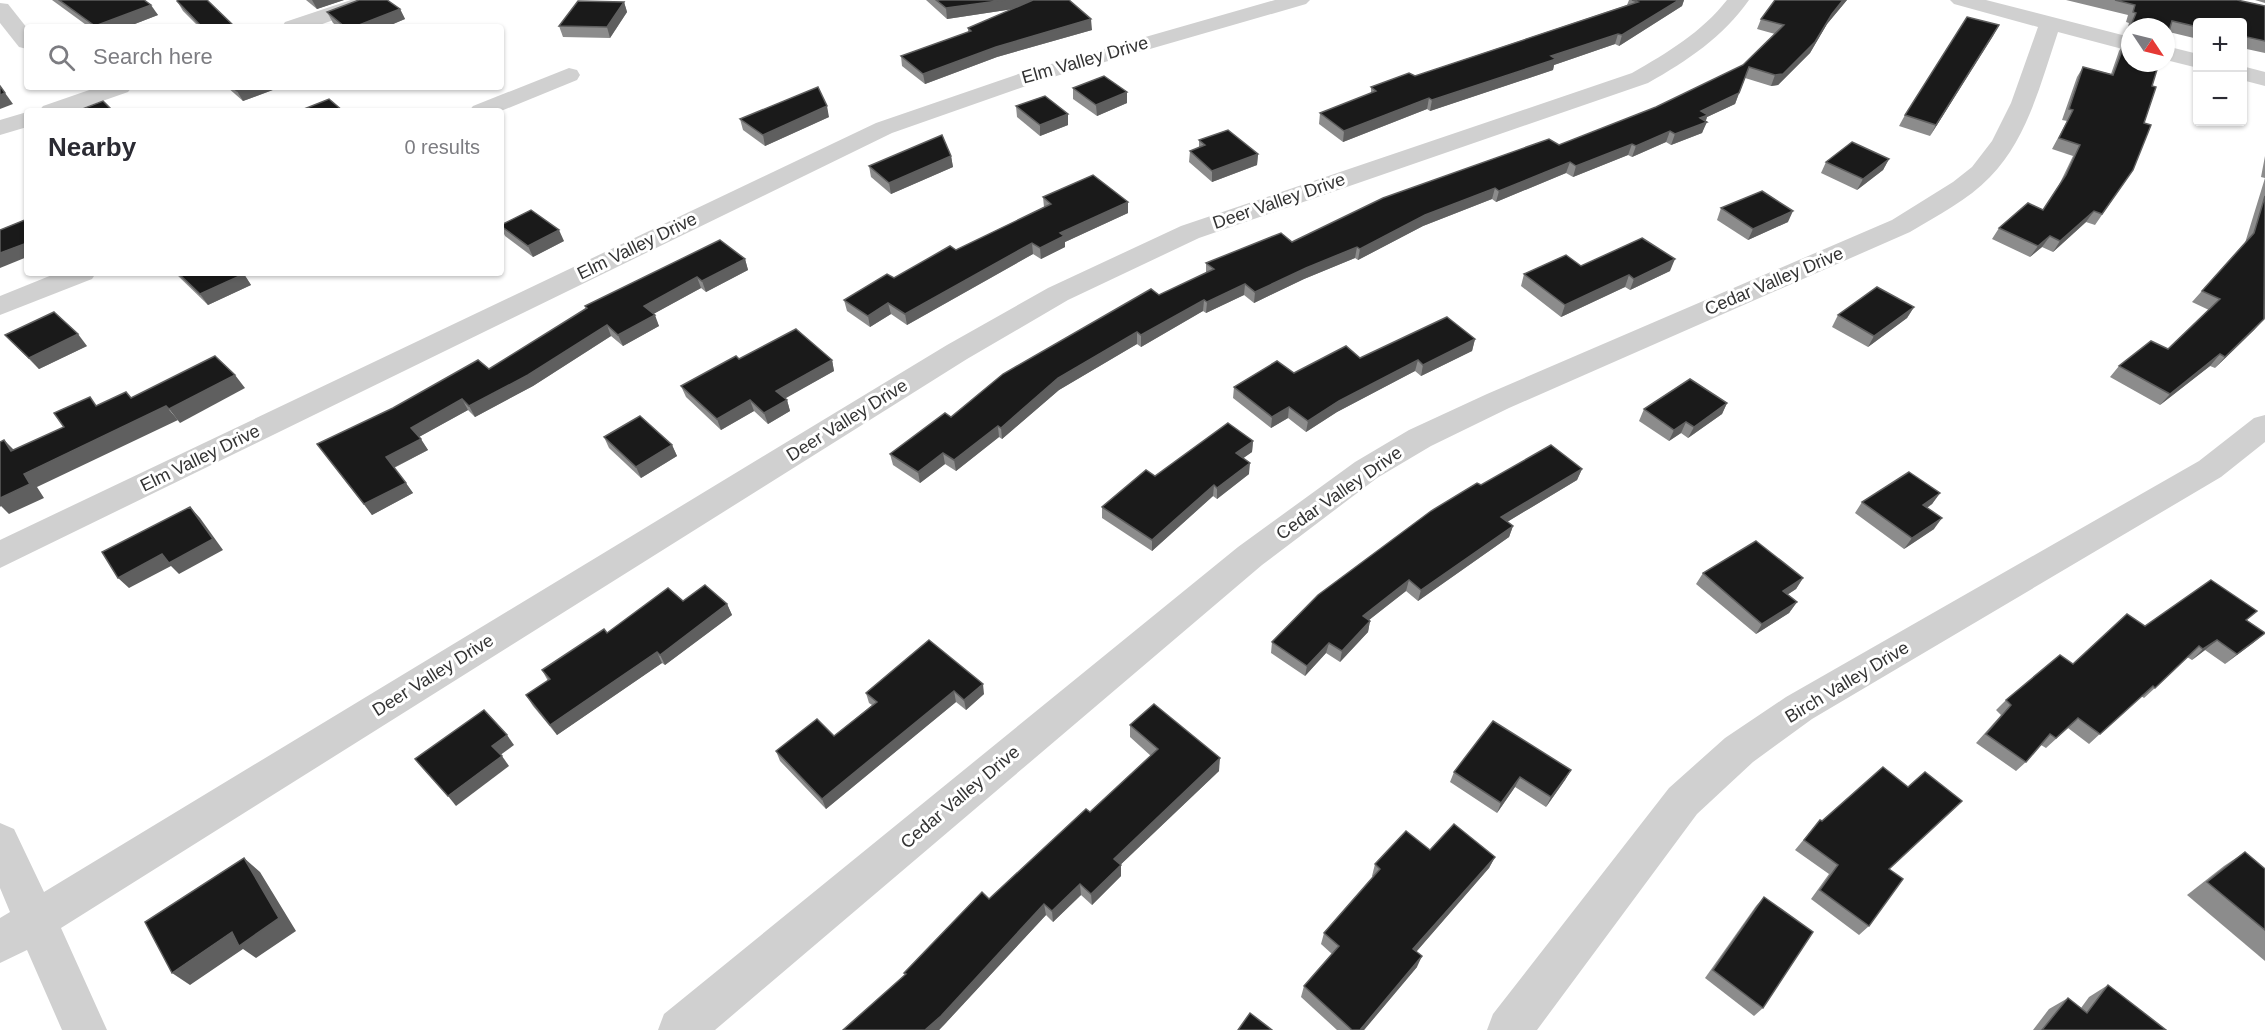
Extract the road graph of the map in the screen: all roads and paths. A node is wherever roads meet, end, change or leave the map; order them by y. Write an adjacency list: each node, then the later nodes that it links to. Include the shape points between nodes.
1 (370, 0): 6 (street)
2 (1299, 0): 24 (street, Elm Valley Drive, via 1048,70 884,128)
3 (1738, 0): 26 (street, Deer Valley Drive, via 1717,27 1640,78 1190,232 1058,294 957,352)
4 (1961, 0): 7 (street)
5 (0, 9): 8 (street)
6 (302, 24)
7 (2050, 24): 9 (street); 29 (street, Cedar Valley Drive, via 2001,148 1956,193 1901,226 1498,401 1420,438 1366,470 1250,556)
8 (24, 38)
9 (2121, 42)
10 (2175, 55): 11 (street)
11 (2193, 60)
12 (2247, 74): 14 (street)
13 (569, 75): 18 (street)
14 (2265, 79)
15 (101, 90): 16 (street)
16 (70, 95): 17 (street)
17 (55, 108)
18 (488, 108)
19 (24, 120): 20 (street)
20 (0, 128)
21 (75, 276): 22 (street)
22 (0, 306)
23 (2265, 426): 30 (street, Birch Valley Drive, via 2210,469 1800,708 1739,750 1683,801)
24 (0, 555)
25 (0, 842): 26 (street)
26 (35, 920): 27 (street, Deer Valley Drive); 28 (street)
27 (0, 942)
28 (86, 1030)
29 (680, 1030)
30 (1509, 1030)

